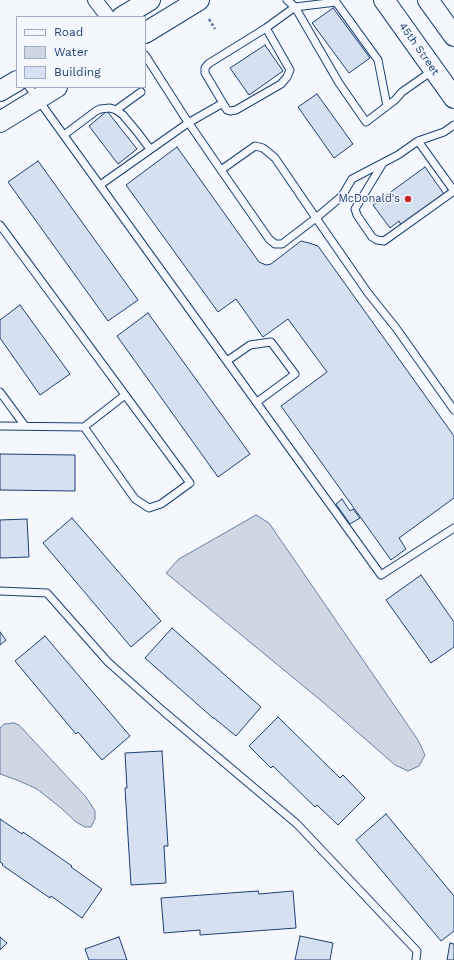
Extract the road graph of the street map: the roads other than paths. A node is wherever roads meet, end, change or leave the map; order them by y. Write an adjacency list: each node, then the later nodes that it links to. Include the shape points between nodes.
1 (96, 0): 8 (street)
2 (150, 0): 9 (main road)
3 (199, 0): 11 (main road)
4 (287, 0): 7 (lane)
5 (384, 0): 14 (main road, 45th Street)
6 (428, 0): 12 (main road)
7 (295, 7): 10 (lane); 22 (lane, via 336,2 378,60); 22 (lane, via 339,83 366,122)
8 (107, 16)
9 (124, 16)
10 (266, 28): 21 (lane, via 205,68 205,73); 21 (lane, via 290,70 287,77 281,84 236,110 227,110)
11 (146, 32)
12 (454, 36)
13 (146, 57): 25 (lane)
14 (434, 69): 20 (main road, 45th Street); 22 (lane, via 402,92)
15 (16, 82): 17 (main road)
16 (53, 88): 19 (main road)
17 (0, 91)
18 (141, 92): 23 (lane)
19 (33, 93): 24 (main road); 27 (lane)
20 (454, 98)
21 (223, 103): 25 (lane)
22 (388, 106)
23 (116, 110): 27 (lane, via 100,109); 29 (lane, via 124,115)
24 (0, 122)
25 (188, 123): 29 (lane); 31 (lane)
26 (454, 125): 28 (lane, via 444,132)
27 (64, 135): 32 (lane)
28 (418, 141): 30 (lane); 33 (lane)
29 (150, 150): 32 (lane)
30 (383, 163): 33 (lane, via 355,209 372,237 377,240 384,241); 34 (lane, via 352,179 342,196)
31 (221, 170): 34 (lane, via 255,146 262,148 275,158); 34 (lane, via 275,244 282,244)
32 (100, 185): 36 (lane)
33 (454, 191)
34 (316, 218): 39 (lane, via 368,293)
35 (0, 225): 38 (lane)
36 (227, 361): 40 (lane); 40 (lane, via 250,345 271,342 295,374)
37 (0, 392): 43 (lane)
38 (125, 395): 44 (lane); 44 (lane, via 190,483 161,504 150,508 135,499)
39 (451, 400): 41 (lane)
40 (257, 402): 45 (lane, via 382,575)
41 (454, 410)
42 (0, 426): 43 (lane)
43 (25, 426): 44 (lane)
44 (84, 427)
45 (454, 528)
46 (0, 591): 47 (lane, via 47,593 108,662 297,824 417,951)
47 (416, 960)

